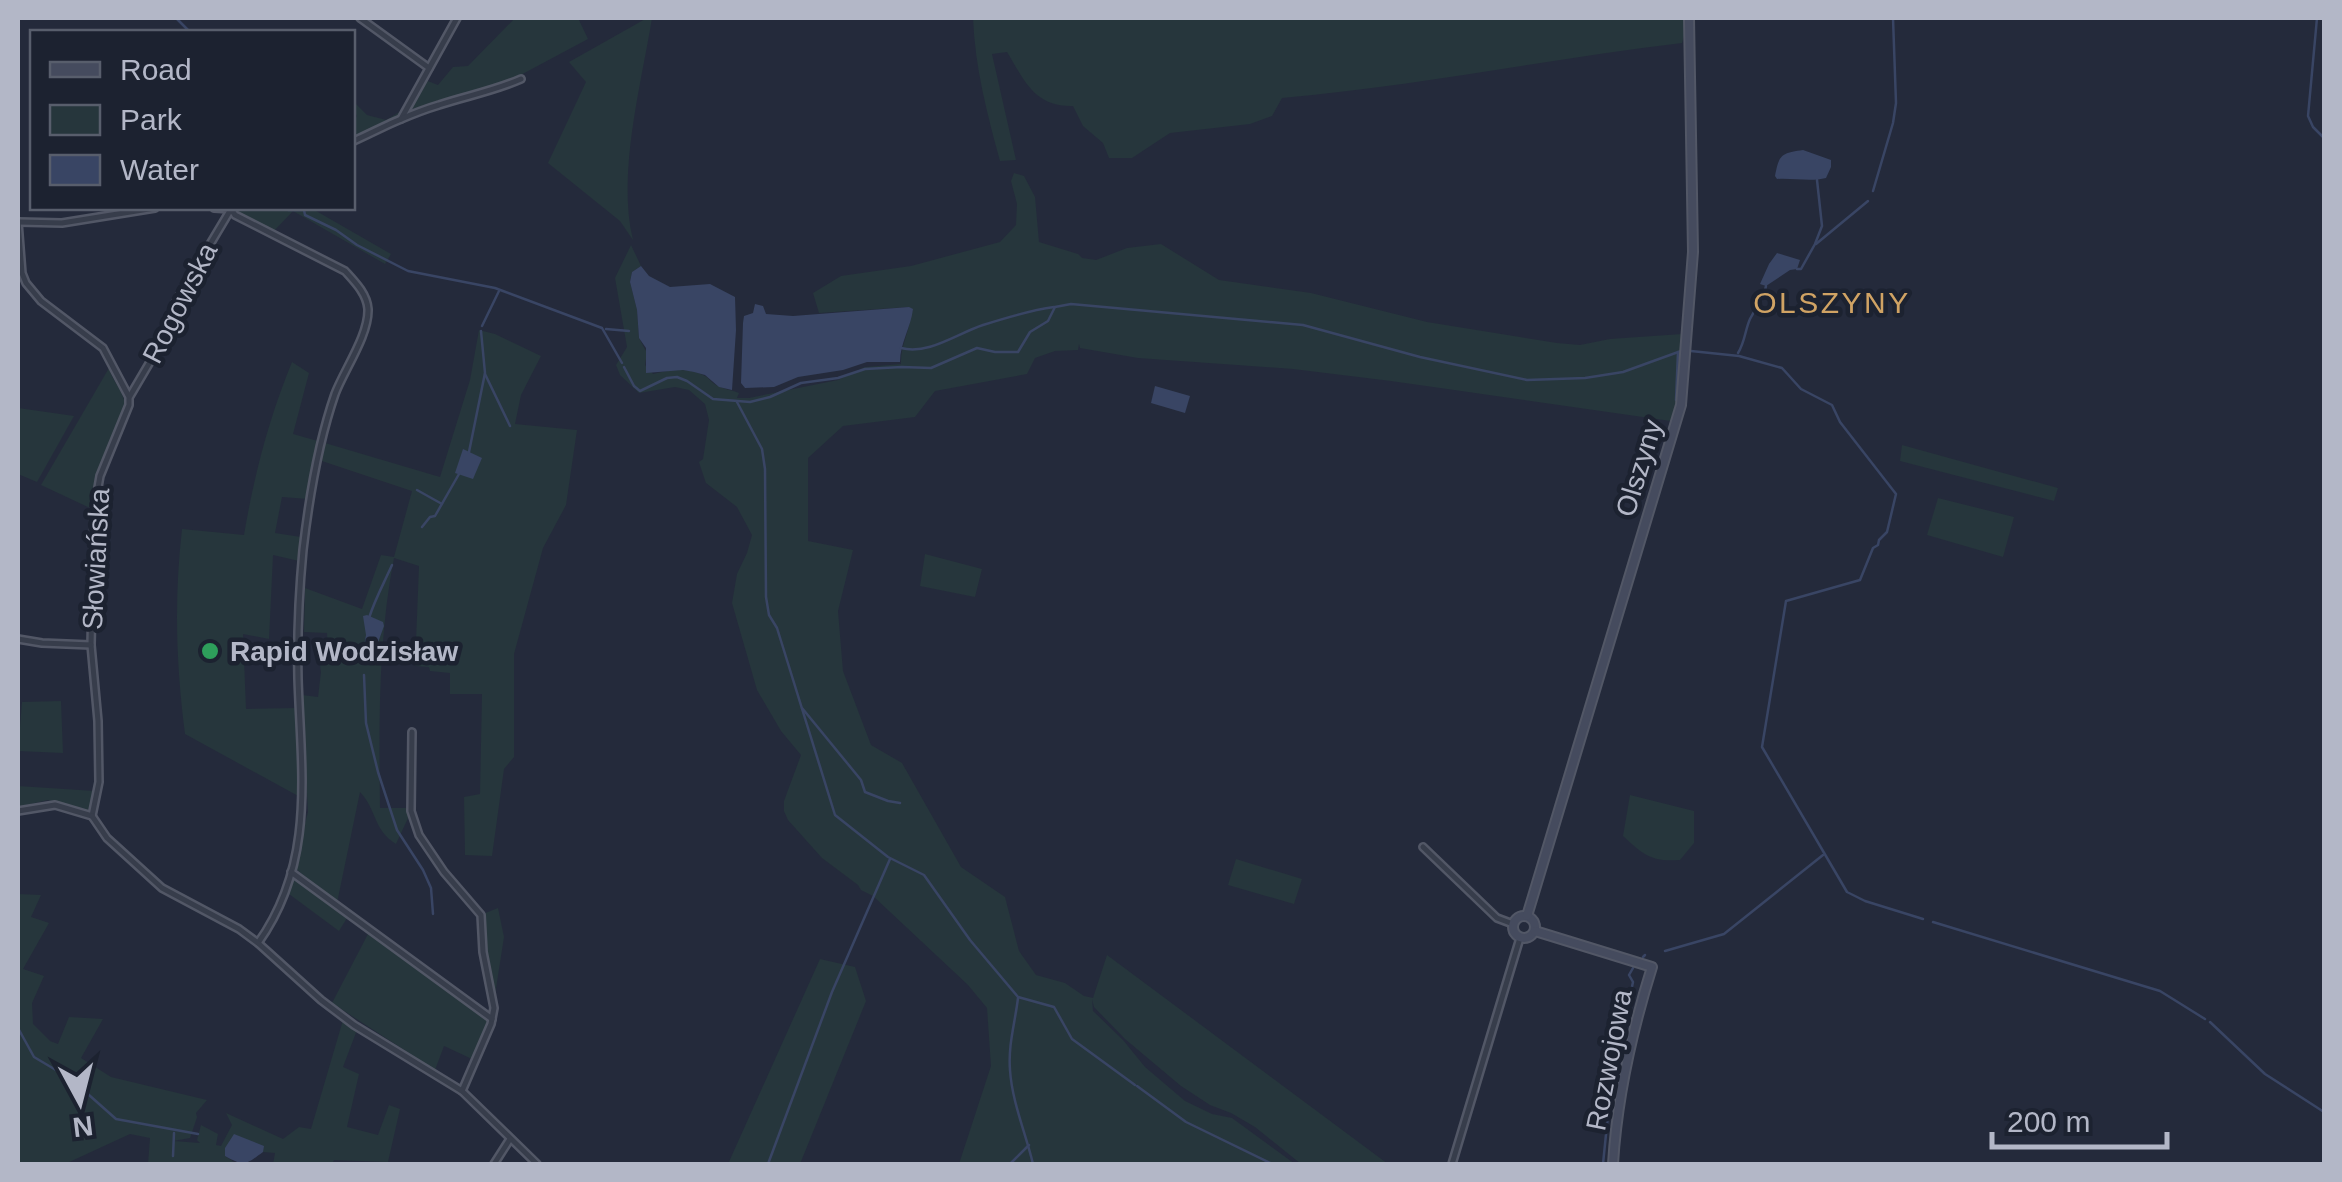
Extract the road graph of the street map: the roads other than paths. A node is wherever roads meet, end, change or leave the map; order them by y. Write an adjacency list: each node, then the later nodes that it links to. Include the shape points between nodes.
1 (360, 18): 4 (street)
2 (457, 18): 4 (street)
3 (1689, 18): 20 (street, Olszyny, via 1693,252 1681,405)
4 (429, 68): 6 (street)
5 (521, 79): 6 (street)
6 (401, 119): 7 (street)
7 (355, 141)
8 (143, 210): 11 (street, via 62,223)
9 (231, 210): 12 (street, Rogowska, via 174,302 168,334)
10 (233, 210): 19 (street, Rogowska, via 345,271 368,310 316,468 304,548 298,648 303,810)
11 (18, 222): 12 (street, via 26,284 103,348)
12 (129, 397): 14 (street, Słowiańska, via 94,510)
13 (18, 640): 14 (street, Słowiańska)
14 (91, 645): 17 (street, Słowiańska, via 99,782)
15 (412, 732): 25 (street, via 411,811 434,857 481,915)
16 (18, 811): 17 (street, via 55,805)
17 (92, 816): 24 (street, via 162,888)
18 (1422, 847): 21 (street, via 1497,918)
19 (292, 872): 24 (street); 25 (street)
20 (1527, 916): 21 (street); 22 (street)
21 (1513, 924): 23 (street)
22 (1535, 930): 23 (street); 31 (street, Rozwojowa, via 1652,966 1632,1036)
23 (1520, 938): 30 (street)
24 (258, 943): 26 (street, via 354,1025)
25 (492, 1019): 26 (street)
26 (462, 1091): 27 (street)
27 (510, 1140): 28 (street); 29 (street)
28 (494, 1164)
29 (537, 1164)
30 (1452, 1164)
31 (1613, 1164)

